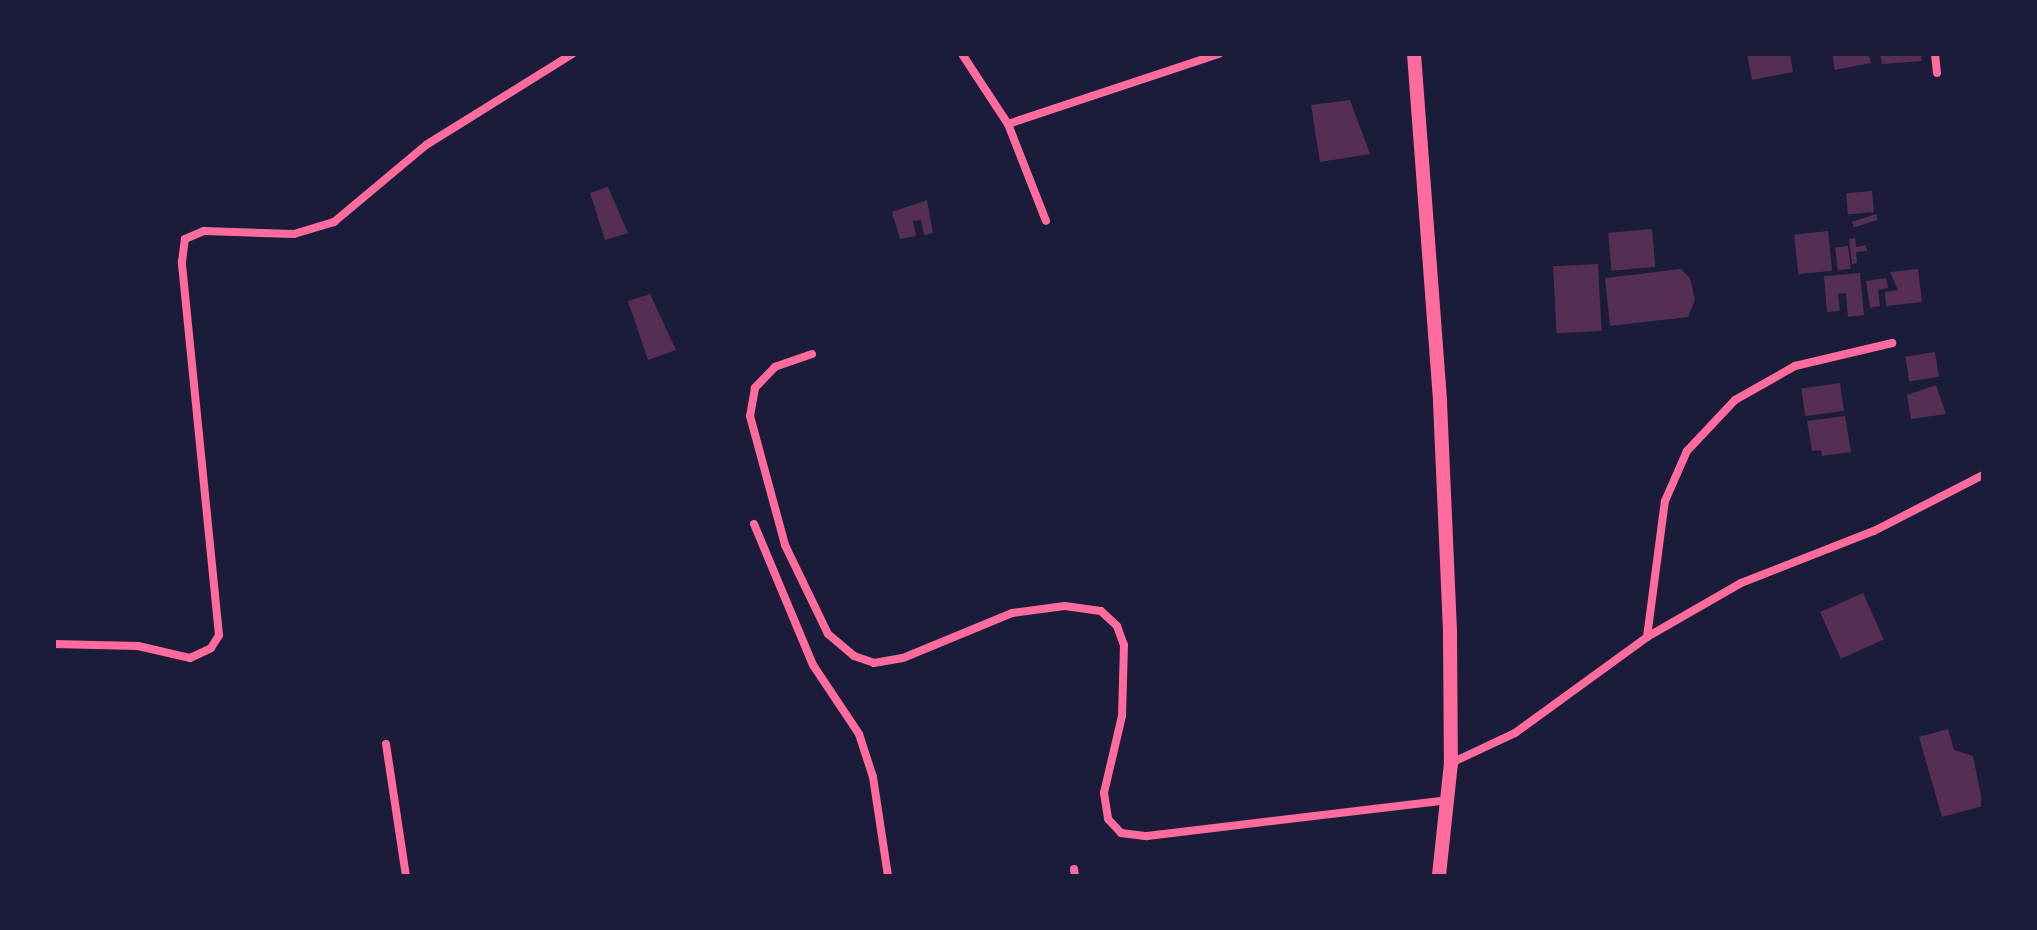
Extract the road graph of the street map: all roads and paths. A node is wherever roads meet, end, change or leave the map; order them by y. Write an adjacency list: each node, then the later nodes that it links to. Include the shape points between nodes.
1 (572, 54): 14 (street, via 426,145 334,222 294,234 204,231 185,239 182,262 219,635 211,648 190,658 138,646)
2 (962, 54): 7 (street)
3 (1219, 54): 7 (street)
4 (1414, 54): 16 (street, via 1440,402)
5 (1935, 54): 6 (street)
6 (1937, 73)
7 (1008, 124): 8 (street)
8 (1046, 221)
9 (1892, 343): 13 (street, via 1795,366 1735,400 1687,451 1665,501)
10 (812, 354): 17 (street, via 775,367 755,388 750,416 785,545 828,634 854,656 874,663 903,658 1012,613 1065,606 1101,611 1117,626 1124,645 1122,716 1104,793 1108,819 1121,833 1147,836)
11 (1983, 475): 13 (street, via 1874,531 1741,583)
12 (754, 524): 19 (street, via 819,678 859,734 873,777)
13 (1647, 637): 16 (street, via 1515,733)
14 (54, 644)
15 (386, 744): 18 (street)
16 (1451, 763): 17 (street)
17 (1448, 800): 20 (street)
18 (406, 876)
19 (888, 876)
20 (1439, 876)

